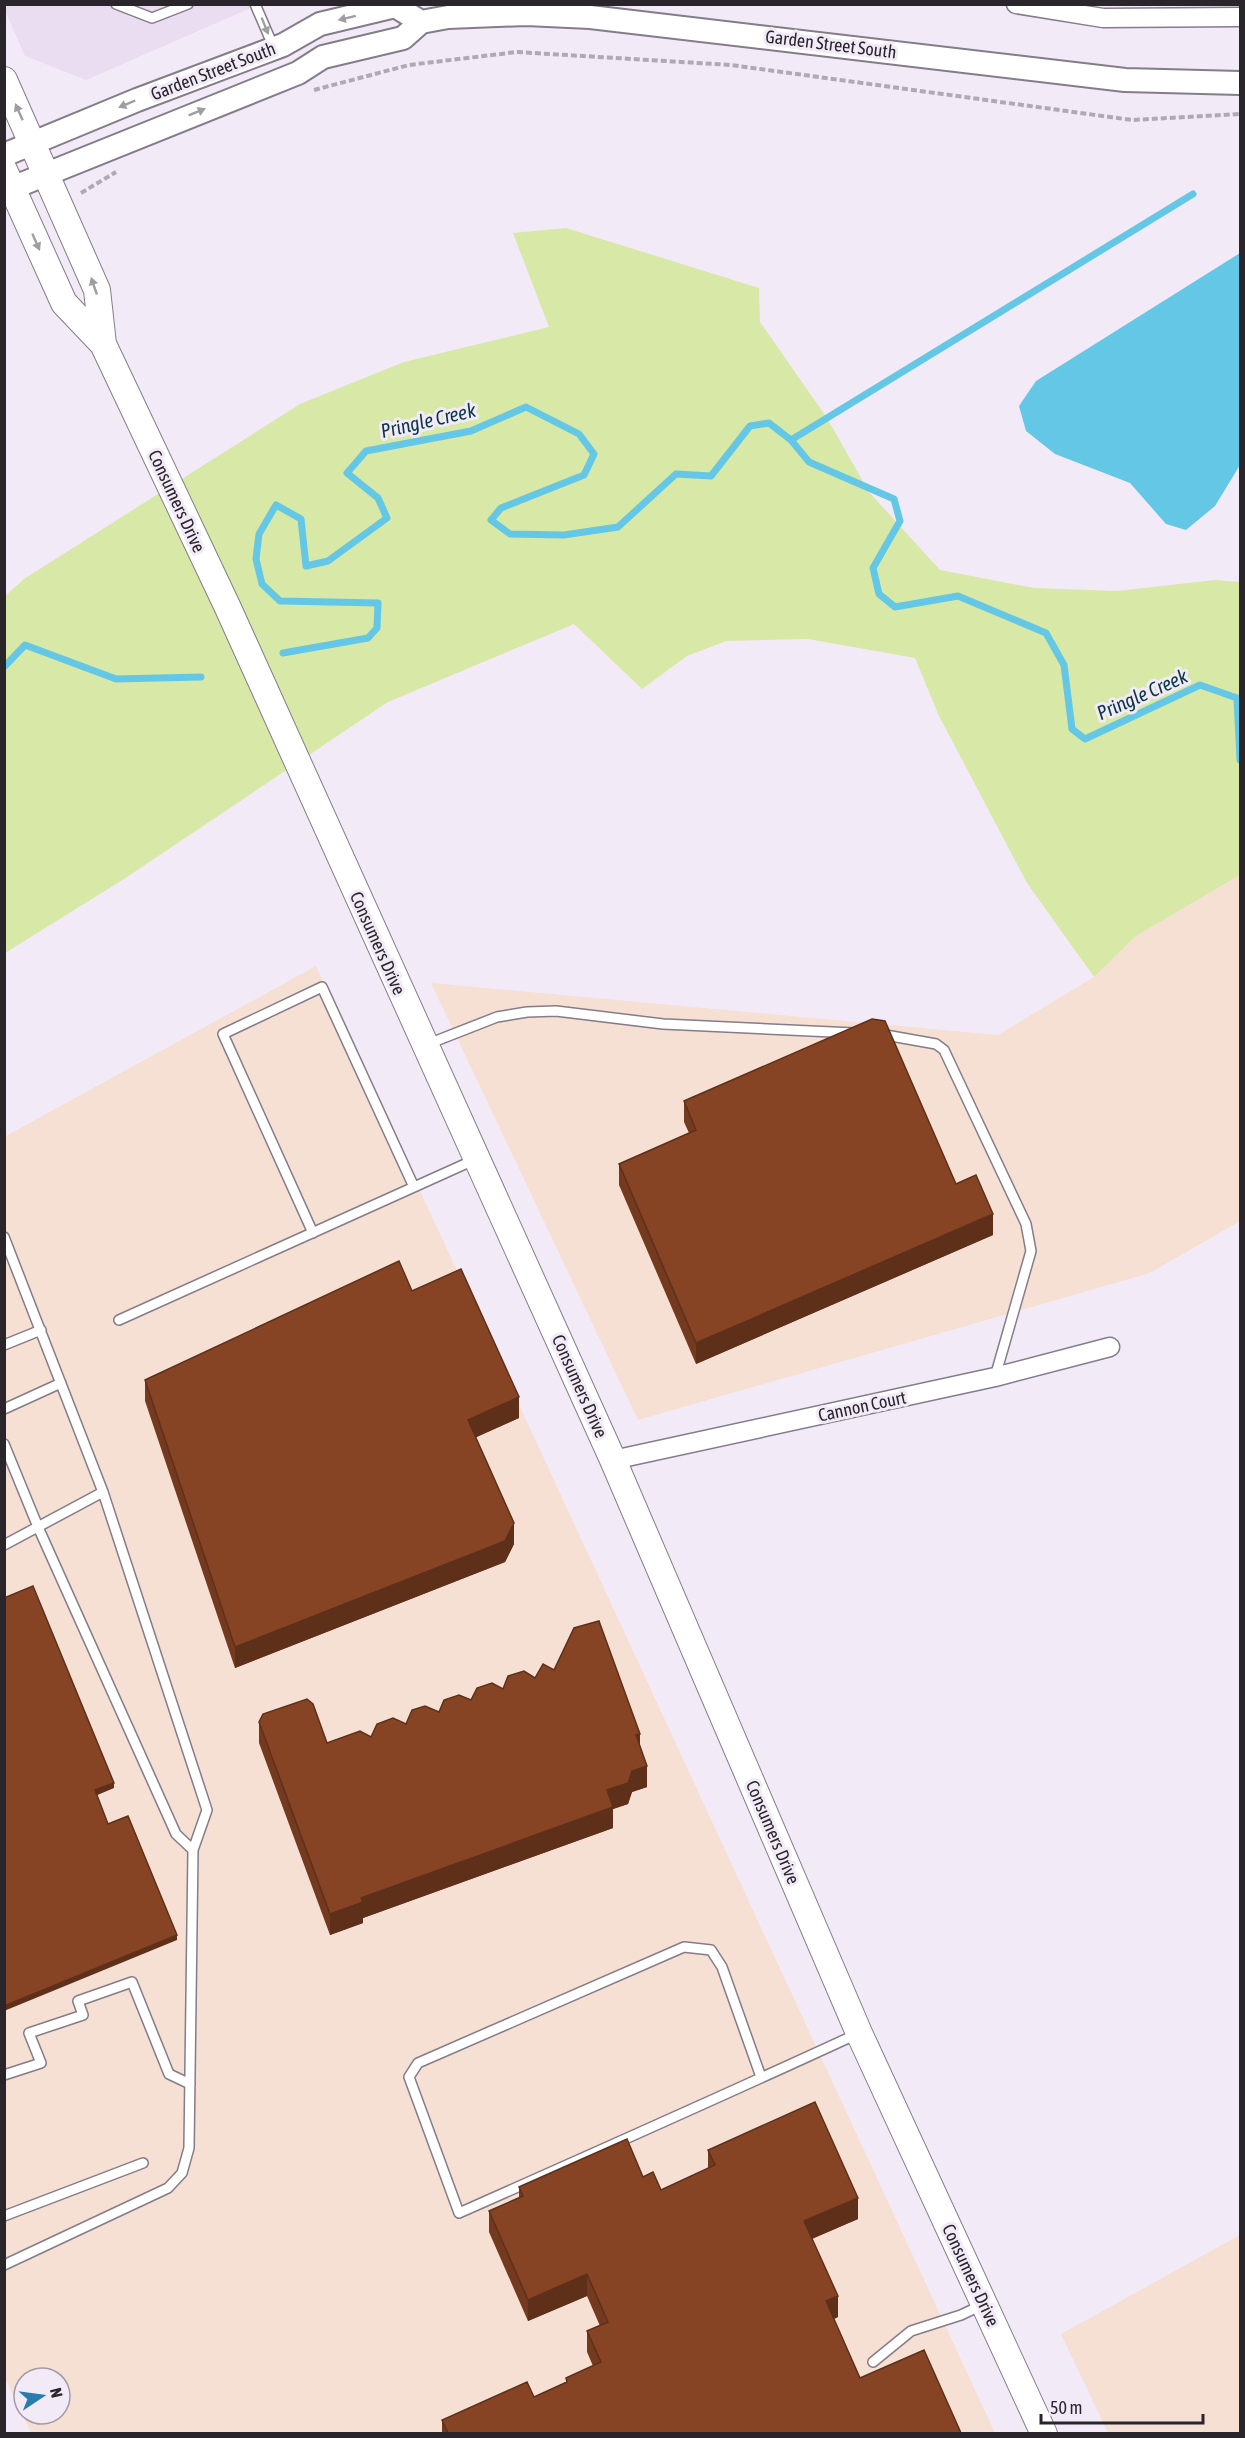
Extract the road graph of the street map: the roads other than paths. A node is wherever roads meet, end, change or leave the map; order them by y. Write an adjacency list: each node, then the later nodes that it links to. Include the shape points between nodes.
1 (116, 4): 2 (lane, via 152,18)
2 (188, 4)
3 (255, 4): 8 (lane, one-way to 8)
4 (1016, 4): 6 (street, via 1103,18)
5 (447, 11): 7 (street, Garden Street South); 10 (street, Garden Street South, via 590,17 1125,80)
6 (1240, 17)
7 (421, 22): 8 (street, Garden Street South, one-way to 8, via 395,6 320,24); 13 (street, Garden Street South, one-way to 7, via 297,73 323,57 403,38)
8 (274, 48): 11 (street, Garden Street South, one-way to 11)
9 (4, 80): 11 (main road, Consumers Drive, one-way to 9)
10 (1240, 83)
11 (33, 144): 12 (street, Garden Street South); 13 (main road, Consumers Drive)
12 (4, 156)
13 (46, 175): 14 (street, Garden Street South); 15 (main road, Consumers Drive, one-way to 13, via 97,290)
14 (7, 183): 15 (main road, Consumers Drive, one-way to 15, via 64,303)
15 (103, 344): 16 (main road, Consumers Drive, via 228,608)
16 (425, 1046): 17 (main road, Consumers Drive); 26 (lane, via 497,1017 556,1011 663,1024 888,1035 936,1044 944,1050 1030,1240 1031,1251)
17 (477, 1159): 18 (lane); 30 (main road, Consumers Drive)
18 (414, 1187): 19 (lane); 19 (lane, via 322,987 223,1034)
19 (313, 1233): 22 (lane)
20 (4, 1237): 21 (lane)
21 (7, 1251): 23 (lane)
22 (118, 1320)
23 (40, 1330): 24 (lane); 27 (lane)
24 (4, 1345)
25 (1110, 1347): 26 (street, Cannon Court)
26 (995, 1377): 30 (street, Cannon Court)
27 (61, 1383): 28 (lane); 31 (lane)
28 (4, 1409)
29 (4, 1444): 32 (lane)
30 (613, 1460): 35 (main road, Consumers Drive)
31 (103, 1492): 32 (lane); 34 (lane, via 207,1810)
32 (38, 1527): 33 (lane); 34 (lane, via 176,1834)
33 (4, 1545)
34 (194, 1850): 38 (lane)
35 (860, 2033): 37 (lane); 42 (main road, Consumers Drive)
36 (4, 2075): 38 (lane, via 41,2063 29,2033 83,2015 78,2001 132,1982 169,2073)
37 (761, 2078): 37 (lane, via 459,2213 409,2077 418,2063 684,1947 711,1950 722,1967)
38 (190, 2084): 41 (lane, via 189,2148 182,2173 168,2188)
39 (143, 2163): 40 (lane)
40 (4, 2216)
41 (4, 2265)
42 (984, 2304): 43 (lane, via 911,2331); 44 (main road, Consumers Drive)
43 (873, 2362)
44 (1044, 2433)

